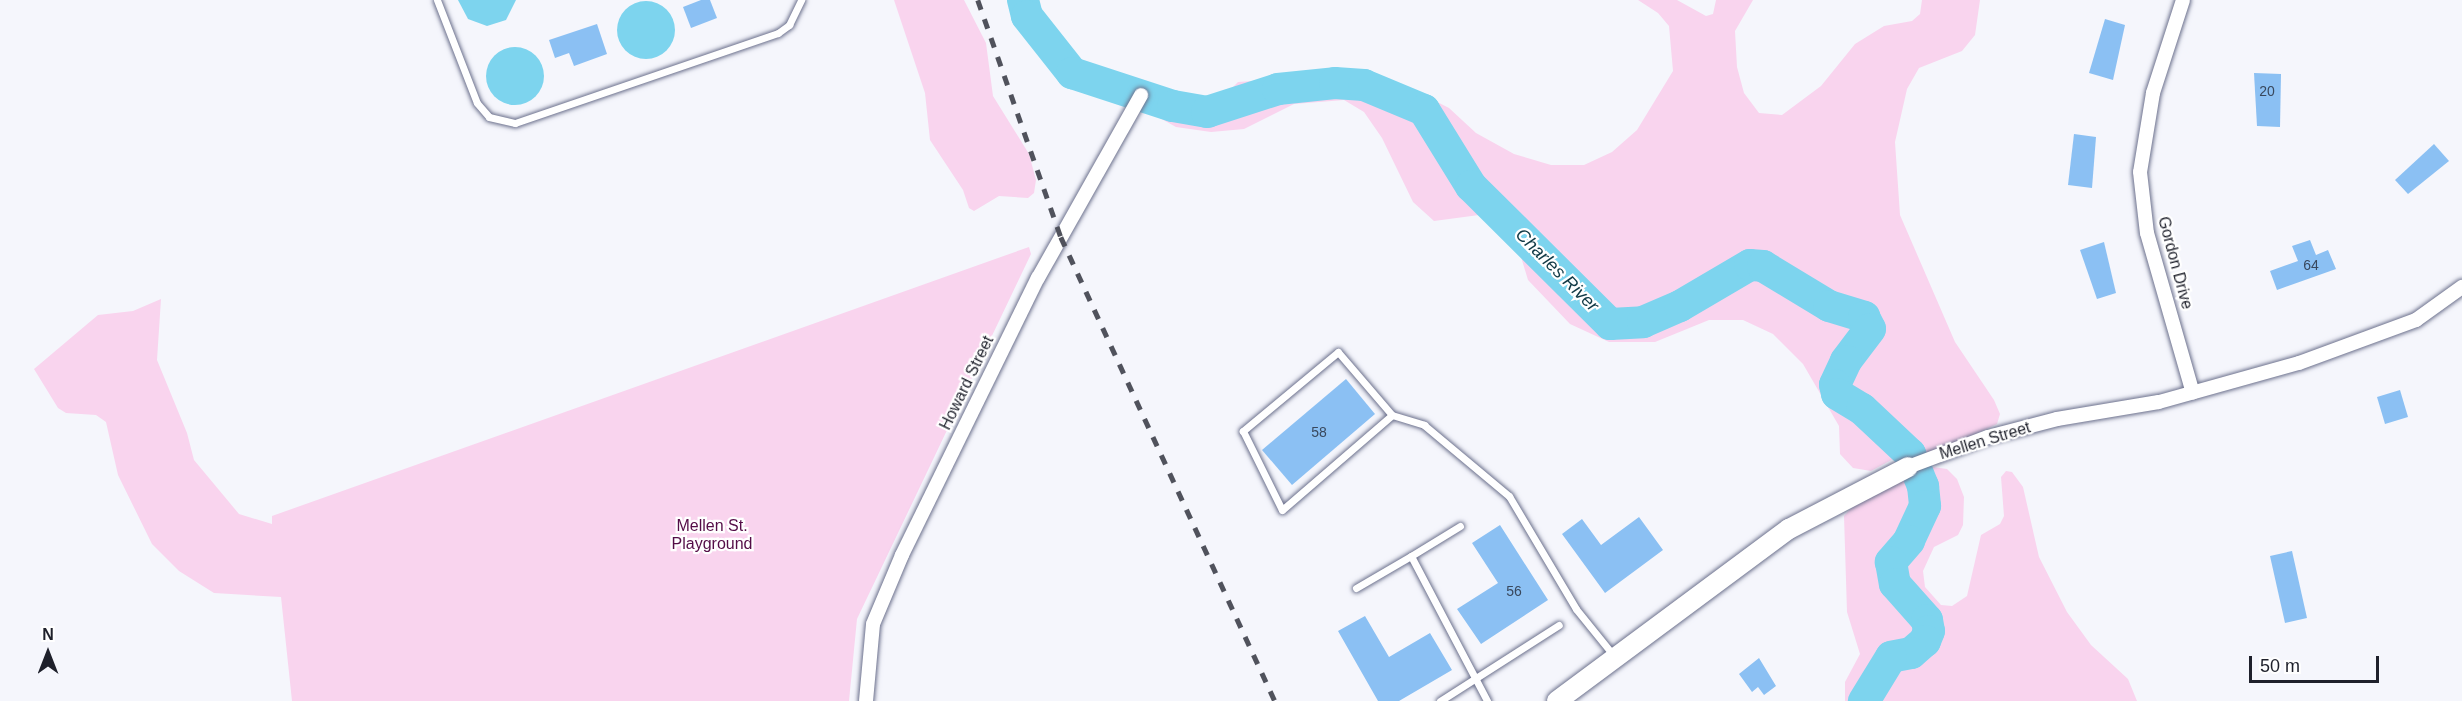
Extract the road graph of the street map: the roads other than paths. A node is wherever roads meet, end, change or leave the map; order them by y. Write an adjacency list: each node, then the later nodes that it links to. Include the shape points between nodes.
1 (437, 0): 2 (lane, via 477,103 489,117 515,123 778,33 789,24)
2 (801, 0)
3 (2183, 0): 6 (street, Gordon Drive, via 2153,93 2140,172 2147,233)
4 (1141, 95): 15 (street, Howard Street, via 1038,278 902,555 873,624)
5 (2462, 287): 6 (street, Mellen Street, via 2416,320 2329,353)
6 (2193, 393): 8 (street, Mellen Street, via 2057,419)
7 (1392, 415): 7 (lane, via 1282,510 1243,431 1338,352); 13 (lane, via 1424,426 1509,496 1576,609)
8 (1915, 464): 13 (street, Mellen Street, via 1789,529)
9 (1460, 526): 10 (lane)
10 (1411, 556): 11 (lane); 14 (lane)
11 (1356, 588)
12 (1559, 625): 14 (lane)
13 (1615, 658): 18 (street, Mellen Street)
14 (1476, 679): 16 (lane); 17 (lane)
15 (866, 701)
16 (1440, 701)
17 (1487, 701)
18 (1557, 701)

